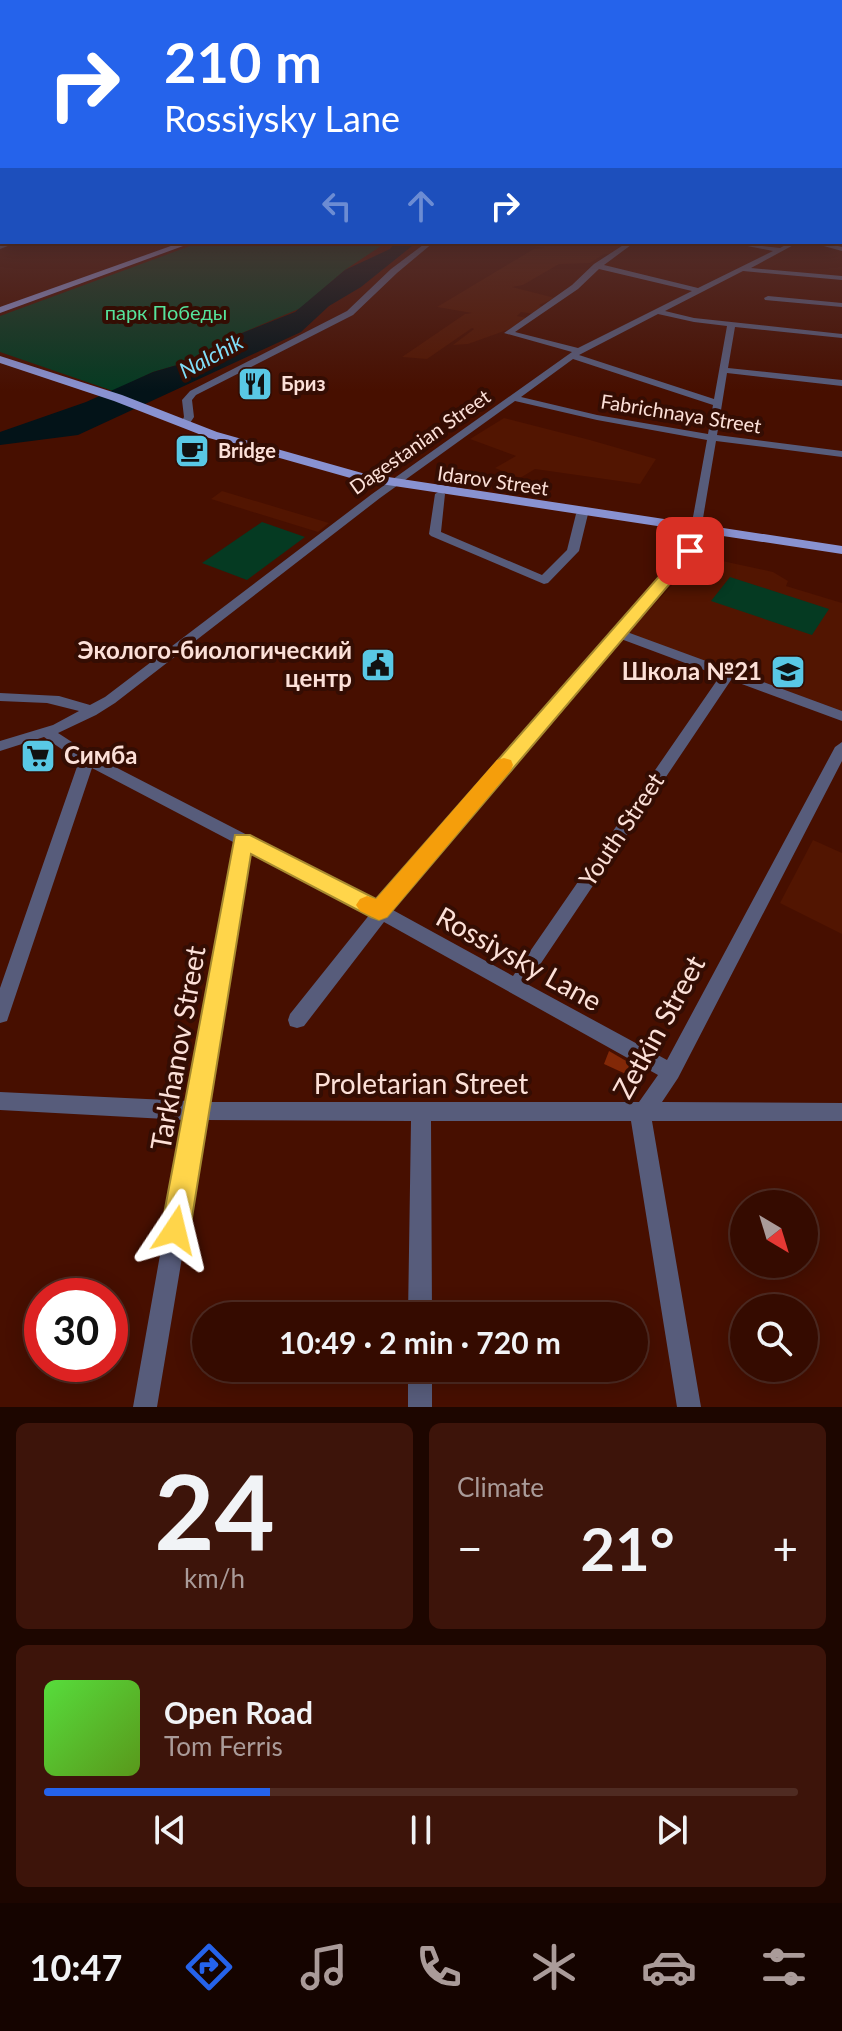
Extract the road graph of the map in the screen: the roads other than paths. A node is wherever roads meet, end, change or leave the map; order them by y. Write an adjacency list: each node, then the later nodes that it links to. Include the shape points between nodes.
1 (141, 260): 11 (main road)
2 (408, 260): 24 (street, via 350,313 193,393 187,400)
3 (606, 260): 5 (street)
4 (762, 260): 6 (street, Dagestanian Street)
5 (597, 266): 8 (street); 15 (street, via 508,333)
6 (742, 269): 7 (street); 8 (street, Dagestanian Street)
7 (842, 278)
8 (697, 290): 12 (street, Dagestanian Street)
9 (768, 298): 10 (street)
10 (842, 305)
11 (0, 310)
12 (655, 311): 13 (street); 15 (street, Dagestanian Street)
13 (731, 324): 14 (street); 18 (street)
14 (842, 336)
15 (576, 354): 21 (street, Dagestanian Street); 22 (street)
16 (0, 359): 20 (main road)
17 (0, 367): 20 (main road)
18 (724, 370): 19 (street); 22 (street)
19 (842, 383)
20 (86, 391): 23 (main road)
21 (516, 398): 25 (street, Fabrichnaya Street, via 588,418); 27 (street, Dagestanian Street)
22 (716, 403): 25 (street)
23 (150, 416): 24 (main road, Idarov Street); 27 (main road, Idarov Street, via 220,444)
24 (185, 424): 27 (main road, Idarov Street)
25 (710, 438): 26 (street, Fabrichnaya Street); 30 (street)
26 (842, 454)
27 (393, 485): 28 (main road, Idarov Street); 30 (main road, Idarov Street); 35 (street, Dagestanian Street)
28 (440, 494): 29 (main road, Idarov Street); 29 (street, via 435,534 544,580 573,551)
29 (582, 514): 30 (main road, Idarov Street)
30 (697, 530): 31 (main road, Idarov Street); 32 (street, via 690,551)
31 (842, 553)
32 (617, 633): 33 (street); 42 (street)
33 (728, 674): 36 (street); 43 (street, Youth Street)
34 (0, 697): 35 (street, via 65,702)
35 (91, 712): 37 (street, Dagestanian Street)
36 (842, 716)
37 (46, 732): 38 (street, Dagestanian Street); 40 (street, Rossiysky Lane)
38 (0, 746)
39 (842, 747): 46 (street, Zetkin Street)
40 (87, 759): 41 (street, Rossiysky Lane); 44 (street)
41 (243, 841): 42 (street, Rossiysky Lane); 49 (street, Tarkhanov Street)
42 (379, 911): 43 (street, Rossiysky Lane); 45 (street)
43 (515, 987): 46 (street, Rossiysky Lane)
44 (0, 1015)
45 (297, 1020)
46 (671, 1072): 48 (street, Zetkin Street)
47 (0, 1101): 49 (street, Proletarian Street)
48 (646, 1109): 50 (street, Proletarian Street); 51 (street, Proletarian Street); 56 (street, Zetkin Street, via 641,1123)
49 (196, 1111): 50 (street, Proletarian Street); 54 (street, Tarkhanov Street)
50 (421, 1111): 52 (street)
51 (842, 1112)
52 (420, 1302)
53 (420, 1382): 55 (street)
54 (145, 1407)
55 (420, 1407)
56 (689, 1407)

